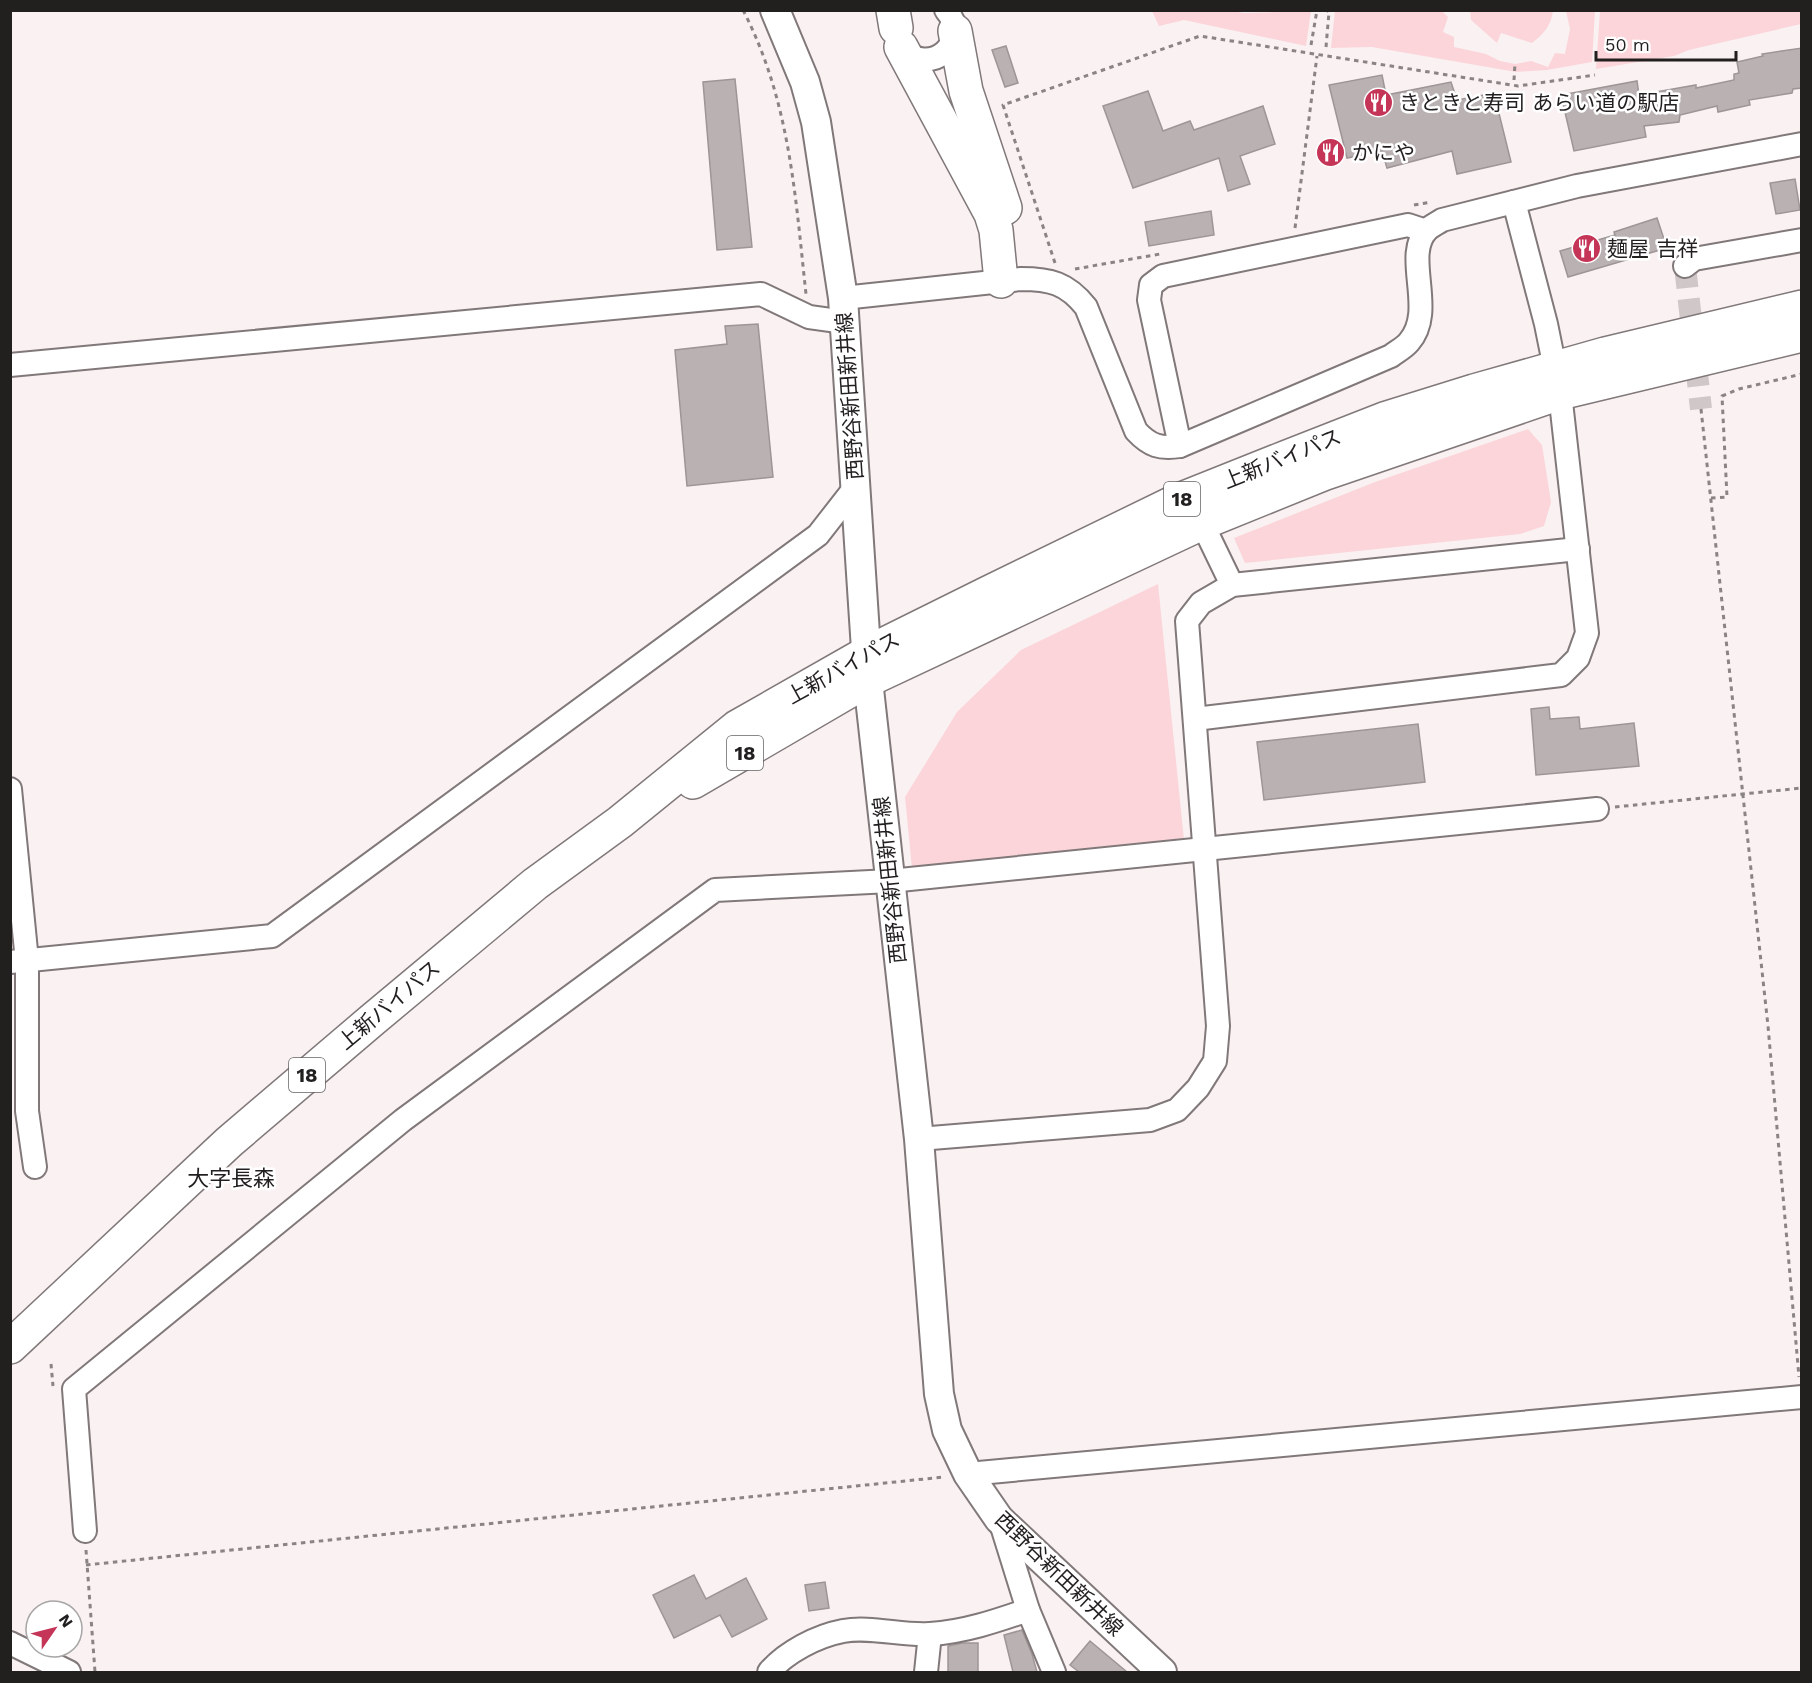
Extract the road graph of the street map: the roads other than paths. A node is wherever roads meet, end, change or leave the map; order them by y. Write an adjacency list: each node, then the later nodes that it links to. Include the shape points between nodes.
1 (775, 10): 11 (main road, 西野谷新田新井線, via 801,71 816,122)
2 (949, 16): 3 (street, via 949,49 934,59 915,59); 9 (highway, via 966,91 1018,248)
3 (898, 24): 9 (highway, via 991,214)
4 (1802, 144): 5 (street, via 1577,186)
5 (1514, 202): 6 (street, via 1442,220); 14 (street)
6 (1426, 231): 15 (street, via 1418,249 1419,325 1409,342 1390,356); 15 (street, via 1408,225 1162,276 1151,285 1149,300)
7 (1802, 240): 8 (street, via 1694,259)
8 (1685, 266)
9 (1011, 280): 11 (street); 15 (street, via 1047,279 1075,293 1086,307 1136,430 1148,443 1163,448)
10 (1802, 307): 14 (highway, 上新バイパス / 18)
11 (844, 310): 13 (street, via 809,317 761,294); 16 (main road, 西野谷新田新井線)
12 (1802, 335): 14 (highway, 上新バイパス / 18)
13 (10, 365)
14 (1557, 380): 17 (highway, 上新バイパス / 18); 18 (street); 20 (highway, 上新バイパス / 18, via 1384,419 1179,500)
15 (1180, 446)
16 (857, 485): 20 (main road, 西野谷新田新井線); 26 (street, via 818,535 272,936)
17 (1202, 523): 19 (street); 20 (highway, 上新バイパス / 18)
18 (1578, 549): 19 (street); 21 (street, via 1587,633 1578,658 1561,675)
19 (1232, 585): 21 (street, via 1201,603 1187,621)
20 (867, 666): 25 (main road, 西野谷新田新井線); 29 (highway, 上新バイパス / 18, via 736,727 620,822 534,884 238,1135)
21 (1195, 719): 24 (street)
22 (10, 789): 26 (street)
23 (1597, 809): 24 (street)
24 (1205, 849): 25 (street); 27 (street, via 1218,1026 1215,1061 1178,1110 1150,1120)
25 (890, 881): 27 (main road, 西野谷新田新井線); 33 (street, via 715,890 403,1120 74,1389)
26 (19, 961): 28 (street)
27 (919, 1139): 31 (main road, 西野谷新田新井線, via 939,1394 947,1430)
28 (34, 1167)
29 (10, 1347)
30 (1801, 1397): 31 (street)
31 (968, 1474): 32 (main road, 西野谷新田新井線)
32 (999, 1519): 34 (street); 41 (main road, 西野谷新田新井線)
33 (85, 1531)
34 (1028, 1610): 35 (street, via 975,1628); 40 (street)
35 (930, 1634): 38 (street, via 844,1631 800,1647); 39 (street)
36 (10, 1643): 37 (street)
37 (69, 1672)
38 (769, 1672)
39 (926, 1672)
40 (1054, 1672)
41 (1162, 1672)

